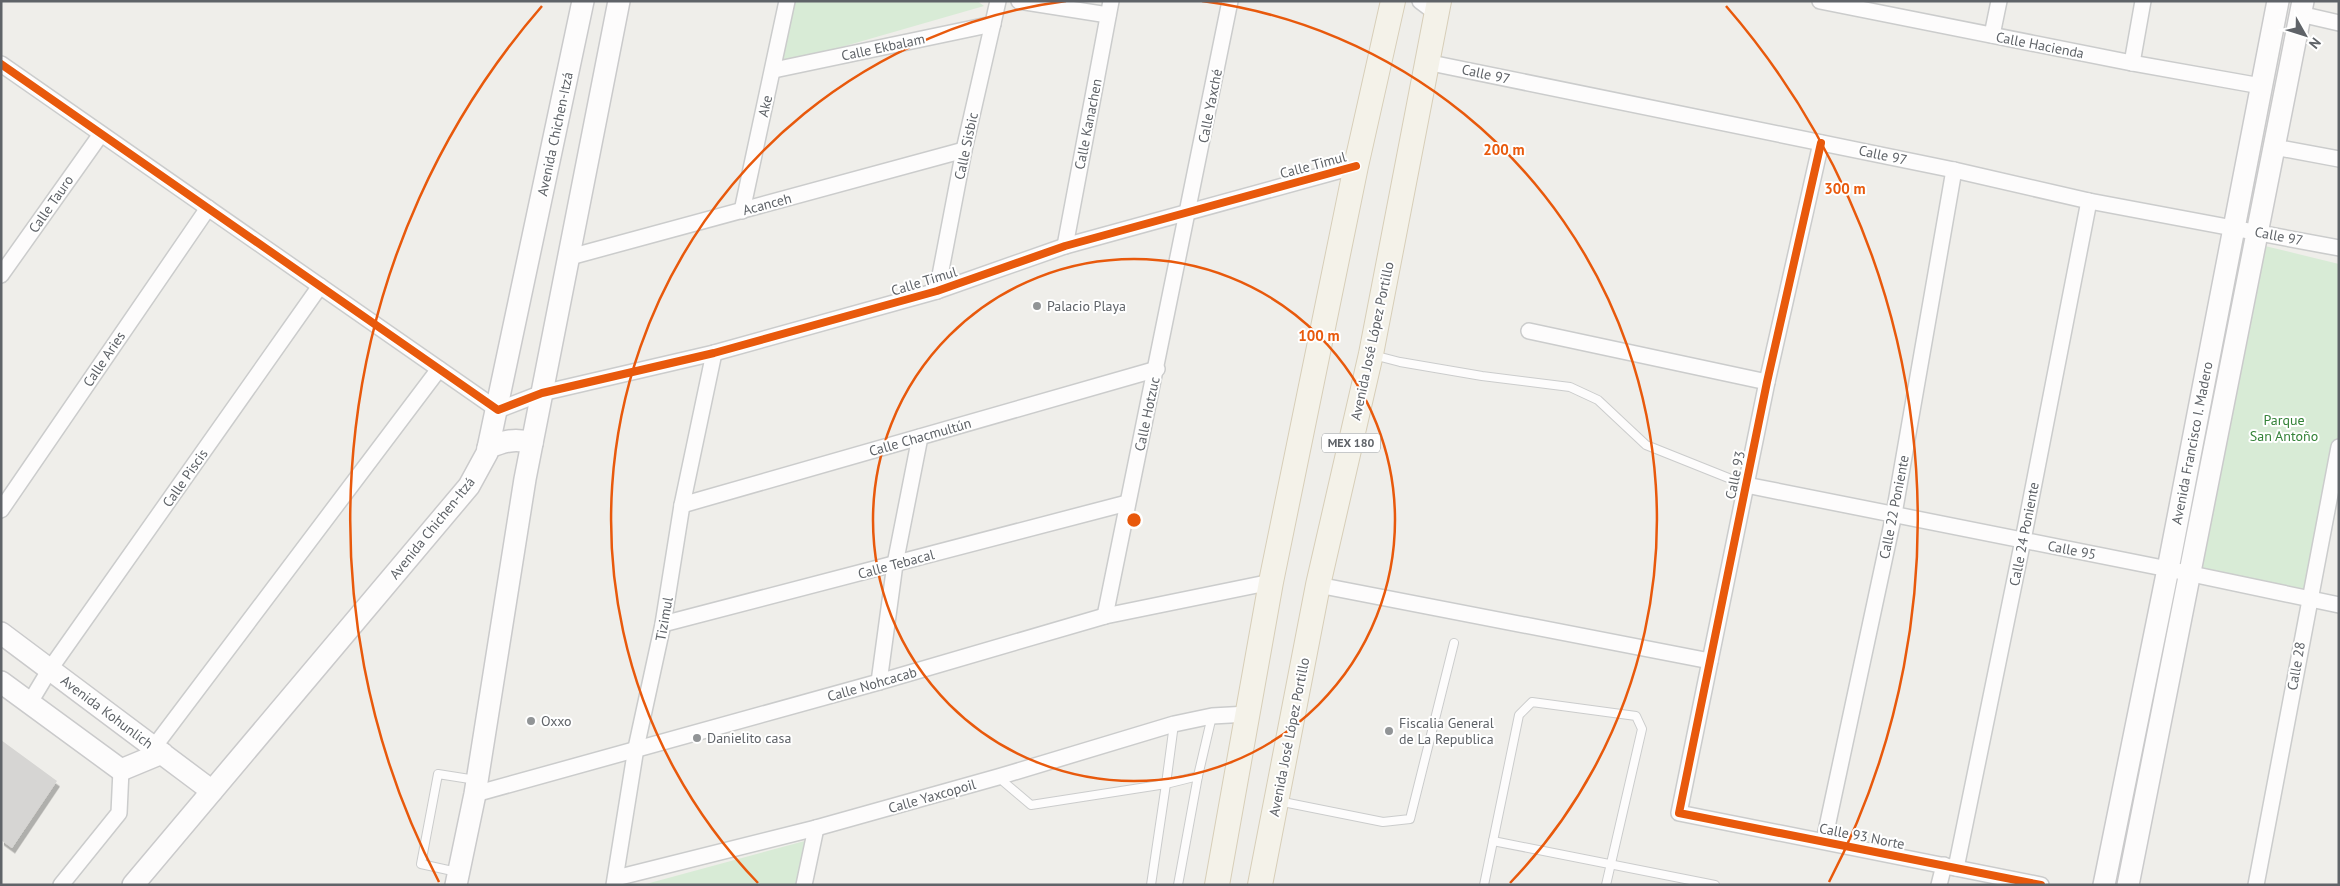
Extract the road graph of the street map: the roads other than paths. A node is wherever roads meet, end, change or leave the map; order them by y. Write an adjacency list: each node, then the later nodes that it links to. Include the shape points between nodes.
1 (583, 1): 50 (main road, Avenida Chichen-Itzá)
2 (619, 1): 39 (main road)
3 (788, 1): 22 (street, Ake)
4 (1019, 1): 14 (street)
5 (1230, 1): 34 (street, Calle Yaxché)
6 (1393, 1): 29 (main road, MEX 180)
7 (1820, 1): 13 (street, Calle Hacienda)
8 (1999, 1): 18 (street)
9 (2142, 1): 20 (street)
10 (2278, 1): 23 (main road, Avenida Francisco I. Madero)
11 (993, 4): 17 (street, Calle Sisbic)
12 (1432, 5): 19 (main road, Avenida José López Portillo / MEX 180)
13 (1864, 6): 18 (street, Calle Hacienda)
14 (1109, 8): 37 (street, Calle Kanachen)
15 (2301, 8): 16 (street); 26 (main road, Avenida Francisco I. Madero)
16 (2339, 23)
17 (993, 24): 22 (street, Calle Ekbalam); 27 (street, Calle Sisbic)
18 (1992, 35): 20 (street, Calle Hacienda)
19 (1426, 62): 25 (street, Calle 97); 45 (main road, Avenida José López Portillo / MEX 180)
20 (2132, 63): 23 (street, Calle Hacienda)
21 (1, 64): 24 (street)
22 (774, 70): 33 (street, Ake)
23 (2261, 86): 35 (main road, Avenida Francisco I. Madero)
24 (101, 134): 32 (street); 40 (street, Calle Tauro)
25 (1821, 143): 30 (street, Calle 97); 48 (street, Calle 93)
26 (2274, 147): 28 (street); 36 (main road, Avenida Francisco I. Madero)
27 (964, 150): 33 (street, Acanceh); 42 (street, Calle Sisbic)
28 (2339, 160)
29 (1356, 166): 34 (street, Calle Timul); 64 (main road, MEX 180)
30 (1954, 170): 31 (street, Calle 97); 59 (street, Calle 22 Poniente)
31 (2089, 201): 35 (street, Calle 97); 60 (street, Calle 24 Poniente)
32 (208, 208): 41 (street); 58 (street, Calle Aries)
33 (742, 211): 39 (street, Acanceh)
34 (1189, 211): 37 (street, Calle Timul); 47 (street, Calle Hotzuc)
35 (2234, 228): 36 (street, Calle 97); 62 (main road, Avenida Francisco I. Madero)
36 (2257, 232): 38 (street, Calle 97); 63 (main road, Avenida Francisco I. Madero)
37 (1065, 246): 42 (street, Calle Timul)
38 (2339, 248)
39 (570, 257): 49 (main road)
40 (1, 275)
41 (320, 286): 46 (street); 73 (street, Calle Piscis)
42 (938, 291): 44 (street, Calle Timul)
43 (1529, 331): 48 (street)
44 (714, 353): 49 (street, Calle Timul); 57 (street, Tizimul)
45 (1371, 354): 55 (lane, via 1400,362 1570,387 1598,400 1646,445); 65 (main road, Avenida José López Portillo / MEX 180)
46 (439, 369): 50 (street); 81 (street)
47 (1157, 369): 51 (street, Calle Chacmultún); 56 (street, Calle Hotzuc)
48 (1767, 382): 55 (street, Calle 93)
49 (542, 394): 50 (street, Calle Timul); 52 (main road)
50 (498, 410): 54 (main road, Avenida Chichen-Itzá)
51 (920, 437): 57 (street, Calle Chacmultún); 61 (street)
52 (532, 443): 54 (main road, via 520,439); 86 (main road)
53 (2339, 447): 66 (street, Calle 28)
54 (488, 448): 87 (main road, Avenida Chichen-Itzá, via 469,486)
55 (1746, 485): 59 (street, Calle 95); 72 (street, Calle 93)
56 (1127, 503): 61 (street, Calle Tebacal); 68 (street, Calle Hotzuc)
57 (682, 505): 69 (street, Tizimul)
58 (1, 510)
59 (1894, 514): 60 (street, Calle 95); 92 (street, Calle 22 Poniente)
60 (2023, 540): 62 (street, Calle 95); 94 (street, Calle 24 Poniente)
61 (896, 564): 69 (street, Calle Tebacal); 75 (street)
62 (2168, 569): 63 (street, Calle 95); 109 (main road, Avenida Francisco I. Madero)
63 (2190, 574): 66 (street, Calle 95); 110 (main road, Avenida Francisco I. Madero)
64 (1271, 582): 68 (street, Calle Nohcacab); 77 (main road, MEX 180)
65 (1318, 585): 72 (street); 88 (main road, Avenida José López Portillo / MEX 180)
66 (2308, 600): 67 (street, Calle 95); 111 (street, Calle 28)
67 (2339, 605)
68 (1106, 616): 75 (street, Calle Nohcacab)
69 (664, 624): 80 (street, Tizimul)
70 (1, 632): 73 (main road, Avenida Kohunlich)
71 (1454, 643): 88 (lane, via 1410,819 1383,822)
72 (1710, 662): 89 (street, Calle 93)
73 (50, 669): 76 (street, Calle Piscis); 81 (main road, Avenida Kohunlich)
74 (1, 682): 76 (main road)
75 (880, 682): 80 (street, Calle Nohcacab)
76 (29, 704): 82 (main road)
77 (1248, 714): 78 (street, Calle Yaxcopoil); 102 (main road, MEX 180)
78 (1212, 716): 79 (street, Calle Yaxcopoil); 83 (lane)
79 (1174, 724): 84 (street, Calle Yaxcopoil); 85 (lane)
80 (636, 748): 86 (street, Calle Nohcacab); 96 (street, Tizimul)
81 (158, 750): 82 (main road); 87 (main road, Avenida Kohunlich)
82 (121, 770): 97 (street, via 119,813)
83 (1198, 776): 85 (lane); 101 (lane)
84 (998, 777): 85 (lane, via 1031,805); 90 (street, Calle Yaxcopoil)
85 (1166, 784): 100 (lane)
86 (477, 787): 95 (main road); 95 (lane, via 438,774 421,864)
87 (212, 791): 98 (main road, Avenida Chichen-Itzá)
88 (1276, 801): 103 (main road, Avenida José López Portillo / MEX 180)
89 (1679, 813): 92 (street, Calle 93 Norte)
90 (816, 828): 96 (street, Calle Yaxcopoil); 99 (street)
91 (1493, 841): 93 (lane); 93 (lane, via 1519,715 1532,702 1636,716 1642,729); 104 (lane)
92 (1824, 841): 94 (street, Calle 93 Norte)
93 (1612, 863): 105 (lane); 106 (lane)
94 (1950, 866): 107 (street, Calle 24 Poniente); 108 (street, Calle 93 Norte)
95 (458, 878)
96 (624, 881)
97 (60, 885)
98 (134, 885)
99 (804, 885)
100 (1151, 885)
101 (1178, 885)
102 (1217, 885)
103 (1260, 885)
104 (1484, 885)
105 (1606, 885)
106 (1715, 885)
107 (1940, 885)
108 (2041, 885)
109 (2104, 885)
110 (2128, 885)
111 (2256, 885)

